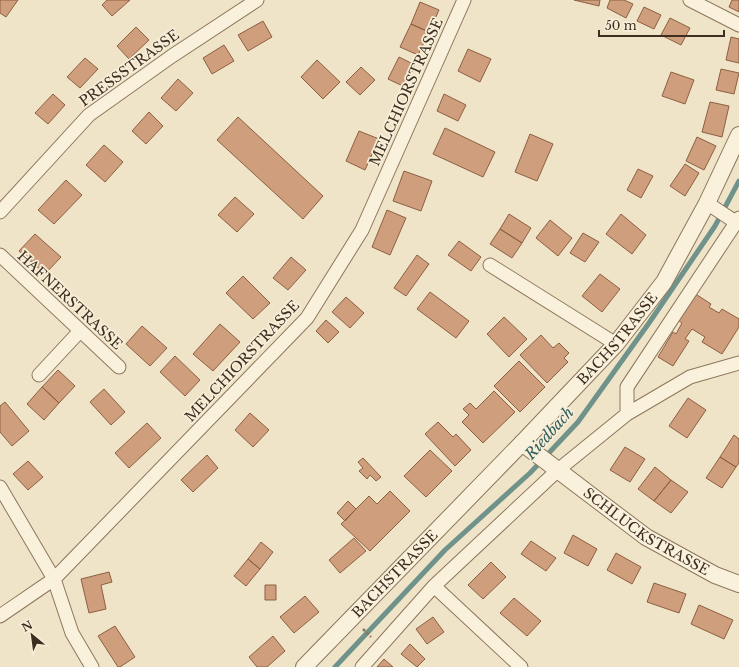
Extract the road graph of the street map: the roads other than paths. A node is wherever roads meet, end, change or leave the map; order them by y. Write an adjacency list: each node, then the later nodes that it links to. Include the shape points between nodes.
1 (257, 0): 7 (street, PRESSSTRASSE, via 89,115)
2 (464, 0): 20 (street, MELCHIORSTRASSE, via 362,230 307,318)
3 (690, 0): 4 (street)
4 (739, 25)
5 (739, 135): 6 (street, BACHSTRASSE)
6 (711, 206): 8 (street); 12 (street, BACHSTRASSE, via 664,282)
7 (0, 212)
8 (735, 220): 16 (street, BACHSTRASSE, via 627,387)
9 (0, 255): 11 (street, HAFNERSTRASSE)
10 (490, 265): 12 (street)
11 (80, 331): 14 (street, HAFNERSTRASSE); 15 (street)
12 (616, 344): 17 (street, BACHSTRASSE)
13 (739, 363): 16 (street, via 690,377)
14 (119, 367)
15 (38, 375)
16 (627, 414): 18 (street)
17 (527, 447): 18 (street, SCHLUCKSTRASSE); 25 (street, BACHSTRASSE)
18 (555, 468): 21 (street, SCHLUCKSTRASSE, via 646,537 715,575); 22 (street)
19 (0, 487): 20 (street)
20 (54, 579): 23 (street, MELCHIORSTRASSE); 24 (street, via 72,633)
21 (739, 584)
22 (434, 586): 26 (street); 27 (street)
23 (0, 616)
24 (92, 667)
25 (304, 667)
26 (362, 667)
27 (522, 667)

